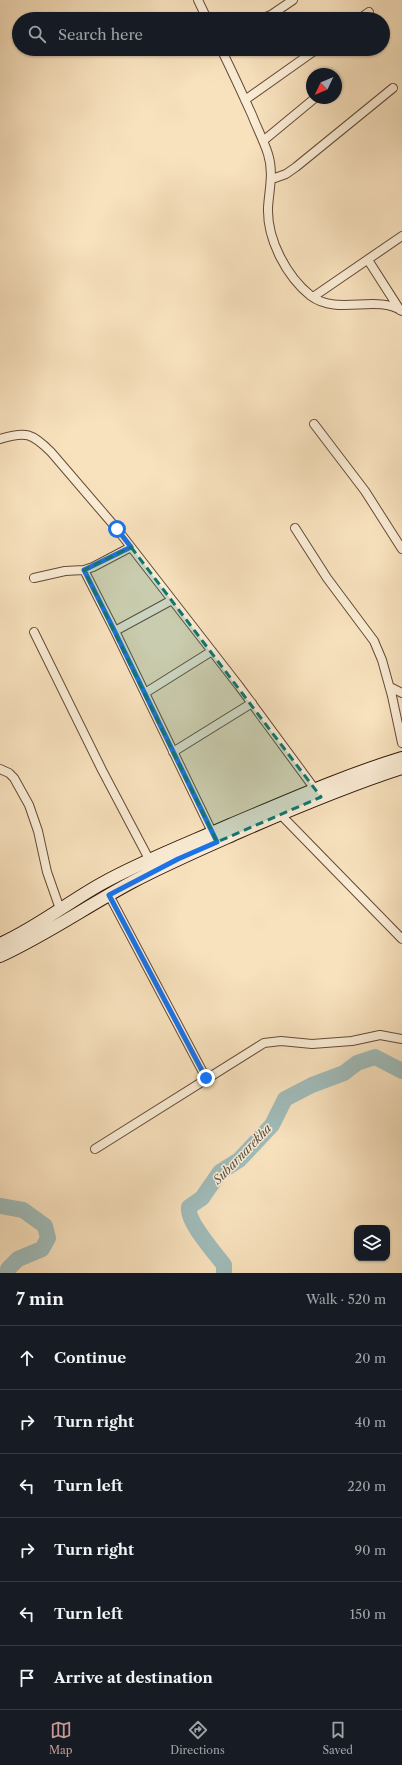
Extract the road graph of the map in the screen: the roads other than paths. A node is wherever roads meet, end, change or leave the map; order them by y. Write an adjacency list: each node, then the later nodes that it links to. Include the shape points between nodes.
1 (198, 0): 3 (street)
2 (293, 0): 4 (street)
3 (204, 12)
4 (275, 12)
5 (224, 56): 8 (street)
6 (306, 56): 8 (street)
7 (393, 88): 11 (street, via 296,167 286,174)
8 (245, 100): 10 (street)
9 (308, 104): 10 (street)
10 (263, 141): 11 (street)
11 (272, 178): 14 (street, via 268,210 273,237 289,272)
12 (402, 236): 13 (street)
13 (368, 260): 14 (street); 15 (street)
14 (313, 298): 15 (street, via 336,305 389,306)
15 (401, 310)
16 (314, 424): 20 (street, via 365,491)
17 (0, 439): 21 (street, via 21,433 30,434 40,441)
18 (296, 528): 29 (street, via 326,578 374,641)
19 (402, 535): 20 (street)
20 (393, 537): 22 (street)
21 (131, 547): 23 (street); 25 (street)
22 (402, 549)
23 (84, 570): 24 (street, via 65,571); 27 (street)
24 (34, 578)
25 (172, 600): 27 (street); 28 (street)
26 (34, 632): 41 (street)
27 (115, 632): 30 (street)
28 (212, 651): 30 (street); 32 (street)
29 (390, 687): 31 (street); 33 (street)
30 (145, 693): 34 (street)
31 (402, 693)
32 (252, 703): 34 (street); 38 (street)
33 (402, 743)
34 (173, 752): 40 (street)
35 (402, 758): 38 (main road, via 357,772)
36 (402, 768): 38 (main road)
37 (0, 769): 43 (street, via 14,778 29,805 38,831 46,872)
38 (318, 793): 39 (main road); 40 (main road)
39 (280, 814): 40 (main road); 44 (street)
40 (215, 838): 41 (main road); 42 (main road)
41 (150, 860): 43 (main road)
42 (109, 895): 45 (main road); 49 (street)
43 (60, 909): 46 (main road)
44 (402, 939)
45 (30, 942): 46 (street); 47 (main road)
46 (2, 943)
47 (0, 956)
48 (402, 1039): 49 (street, via 380,1035 352,1041 312,1044 272,1041 256,1047)
49 (206, 1078): 50 (street)
50 (95, 1149)

